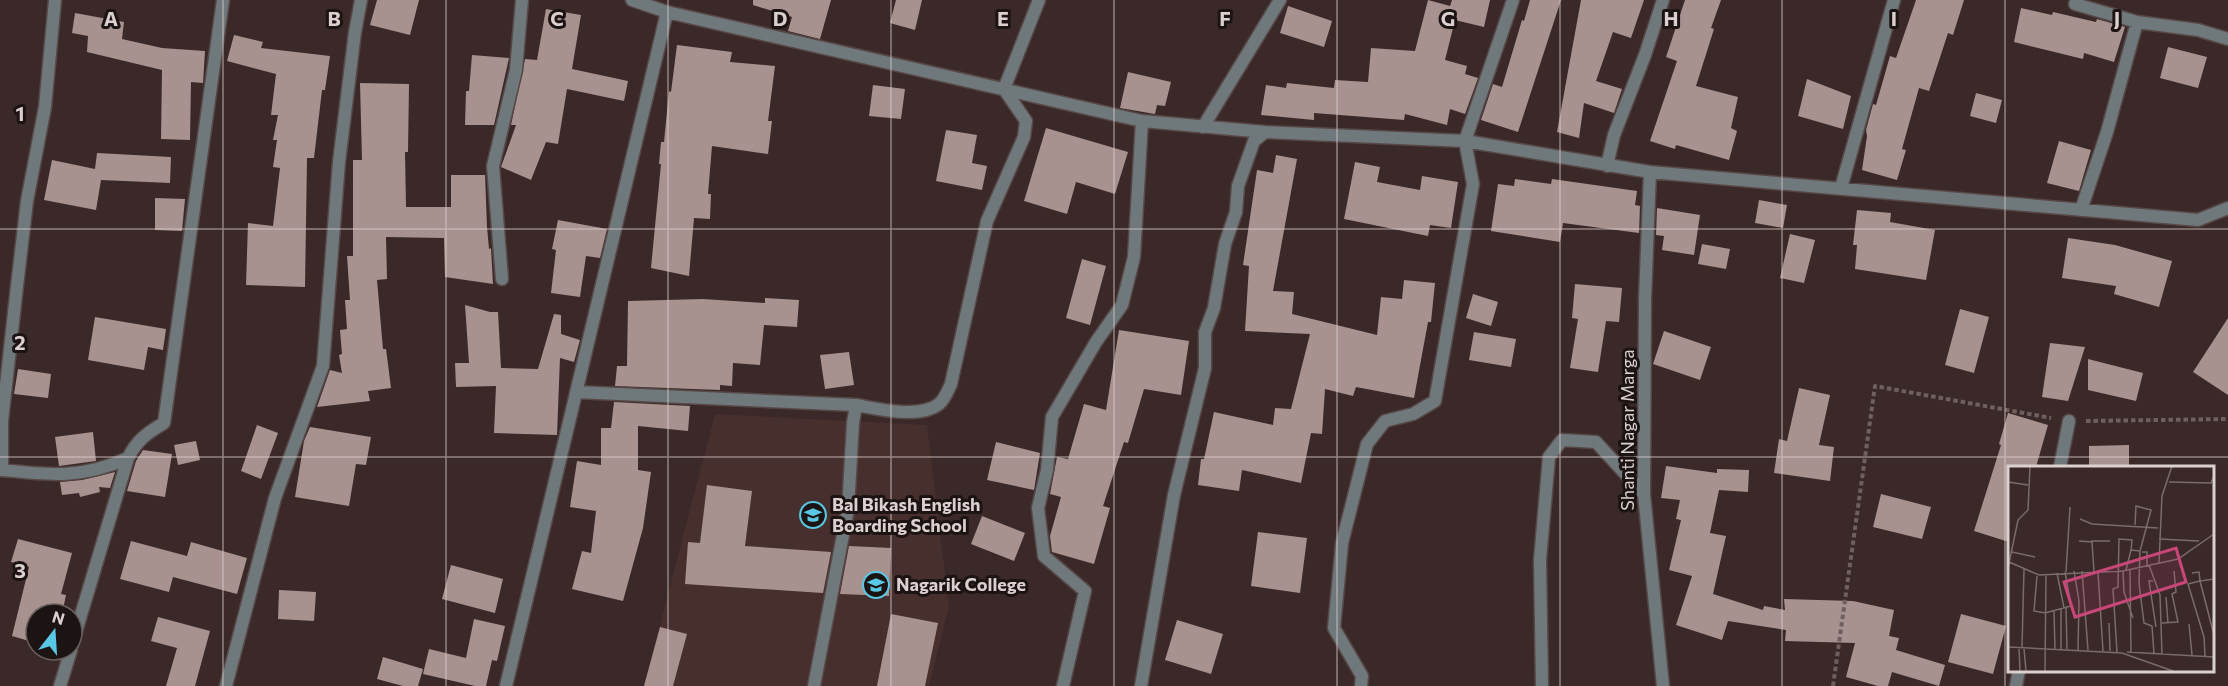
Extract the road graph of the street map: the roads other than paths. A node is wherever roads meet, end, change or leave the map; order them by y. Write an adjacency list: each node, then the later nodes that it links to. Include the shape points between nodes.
1 (55, 0): 31 (street, via 45,107 27,201 17,286 2,421)
2 (223, 0): 29 (street, via 164,423 143,435)
3 (361, 0): 37 (street, via 339,162 323,366 275,498)
4 (522, 0): 25 (street, via 516,70 493,166)
5 (632, 0): 12 (street)
6 (1039, 0): 15 (street)
7 (1280, 0): 17 (street)
8 (1513, 0): 19 (street)
9 (1663, 0): 20 (street, via 1614,135)
10 (1894, 0): 22 (street)
11 (2075, 4): 13 (street)
12 (667, 12): 15 (street); 26 (street)
13 (2137, 22): 14 (street, via 2198,30); 24 (street)
14 (2228, 39)
15 (1004, 89): 16 (street); 27 (street, via 1026,120 1024,137 987,221 951,384 941,403 929,410 898,412)
16 (1142, 121): 17 (street); 40 (street, via 1134,257 1122,305 1052,417 1047,470 1038,508 1044,556 1084,591)
17 (1203, 127): 18 (street)
18 (1265, 132): 19 (street); 41 (street, via 1254,141 1238,186 1236,212 1205,332 1205,368 1174,495)
19 (1465, 141): 20 (street); 42 (street, via 1473,184 1435,401 1413,414 1385,421 1367,444 1342,543 1334,628 1362,676)
20 (1607, 166): 21 (street)
21 (1650, 172): 22 (street); 32 (street, Shanti Nagar Marga)
22 (1841, 188): 24 (street)
23 (2228, 208): 24 (street, via 2198,220)
24 (2081, 210)
25 (502, 279)
26 (576, 392): 27 (street); 38 (street)
27 (856, 405): 39 (street, via 848,510)
28 (2069, 421): 30 (street)
29 (128, 458): 31 (street, via 76,474); 33 (street)
30 (2060, 466)
31 (1, 469)
32 (1644, 494): 43 (street, via 1596,442 1562,440 1549,457 1540,560); 44 (street, Shanti Nagar Marga)
33 (84, 605)
34 (67, 662): 36 (street)
35 (2019, 671): 45 (street)
36 (60, 686)
37 (226, 686)
38 (506, 686)
39 (814, 686)
40 (1063, 686)
41 (1141, 686)
42 (1361, 686)
43 (1542, 686)
44 (1663, 686)
45 (2016, 686)

